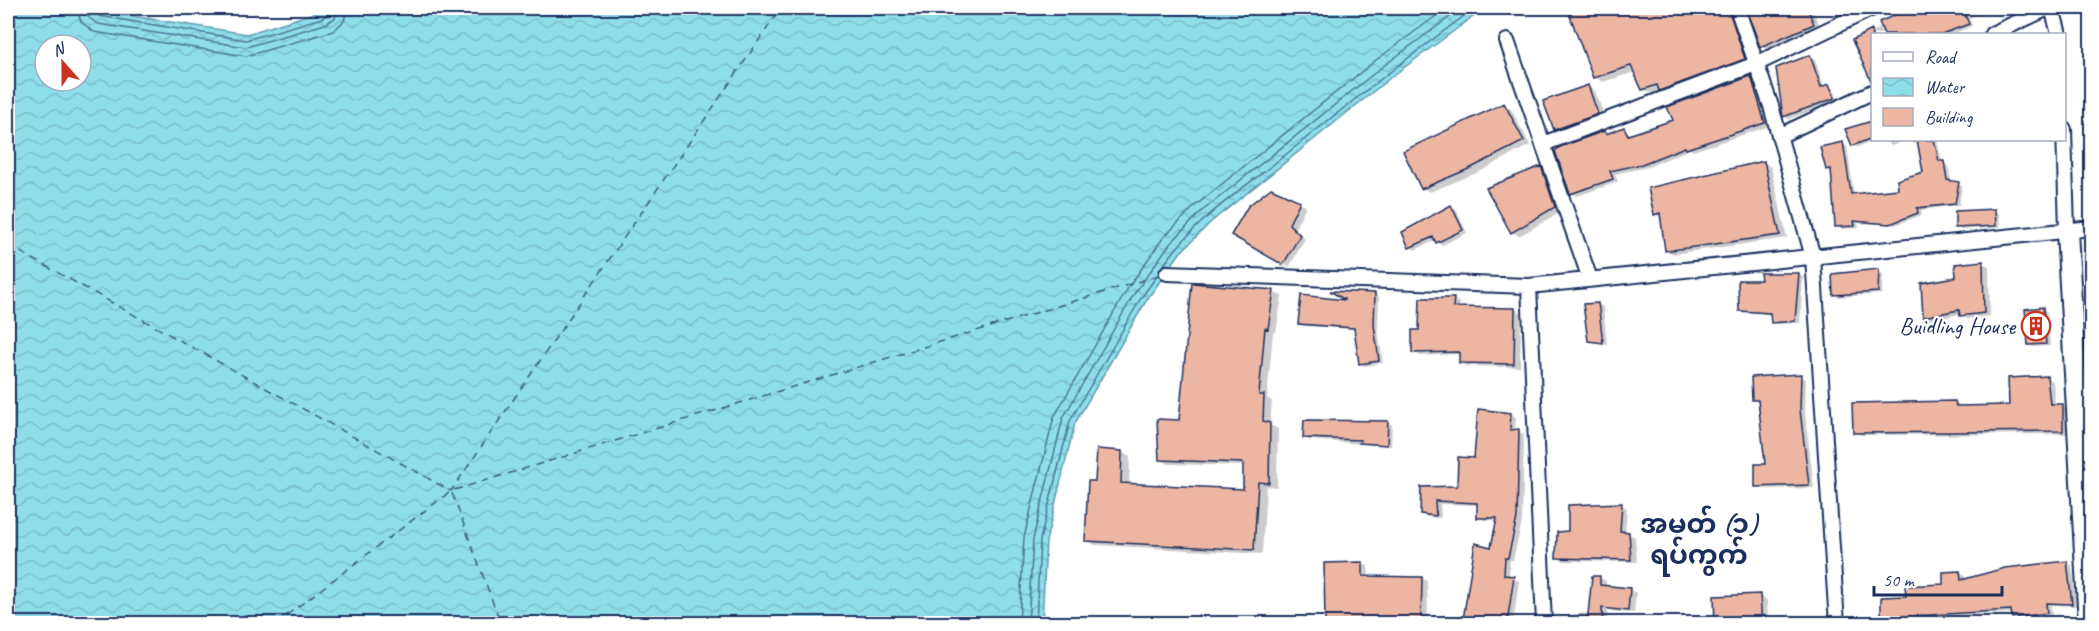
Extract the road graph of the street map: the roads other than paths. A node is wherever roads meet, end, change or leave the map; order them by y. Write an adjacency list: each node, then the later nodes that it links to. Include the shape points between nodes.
1 (1737, 8): 7 (street)
2 (1873, 8): 7 (street)
3 (2050, 8): 4 (street); 5 (street)
4 (1994, 33)
5 (2059, 33)
6 (1507, 41): 11 (street)
7 (1756, 64): 9 (street); 11 (street)
8 (1871, 92): 9 (street)
9 (1779, 136): 14 (street)
10 (2064, 141): 13 (street)
11 (1543, 144): 16 (street)
12 (2091, 228): 13 (street)
13 (2067, 231): 14 (street); 20 (street)
14 (1813, 257): 16 (street); 19 (street)
15 (1167, 273): 17 (street)
16 (1590, 279): 17 (street)
17 (1529, 285): 18 (street)
18 (1544, 624)
19 (1837, 624)
20 (2089, 624)

